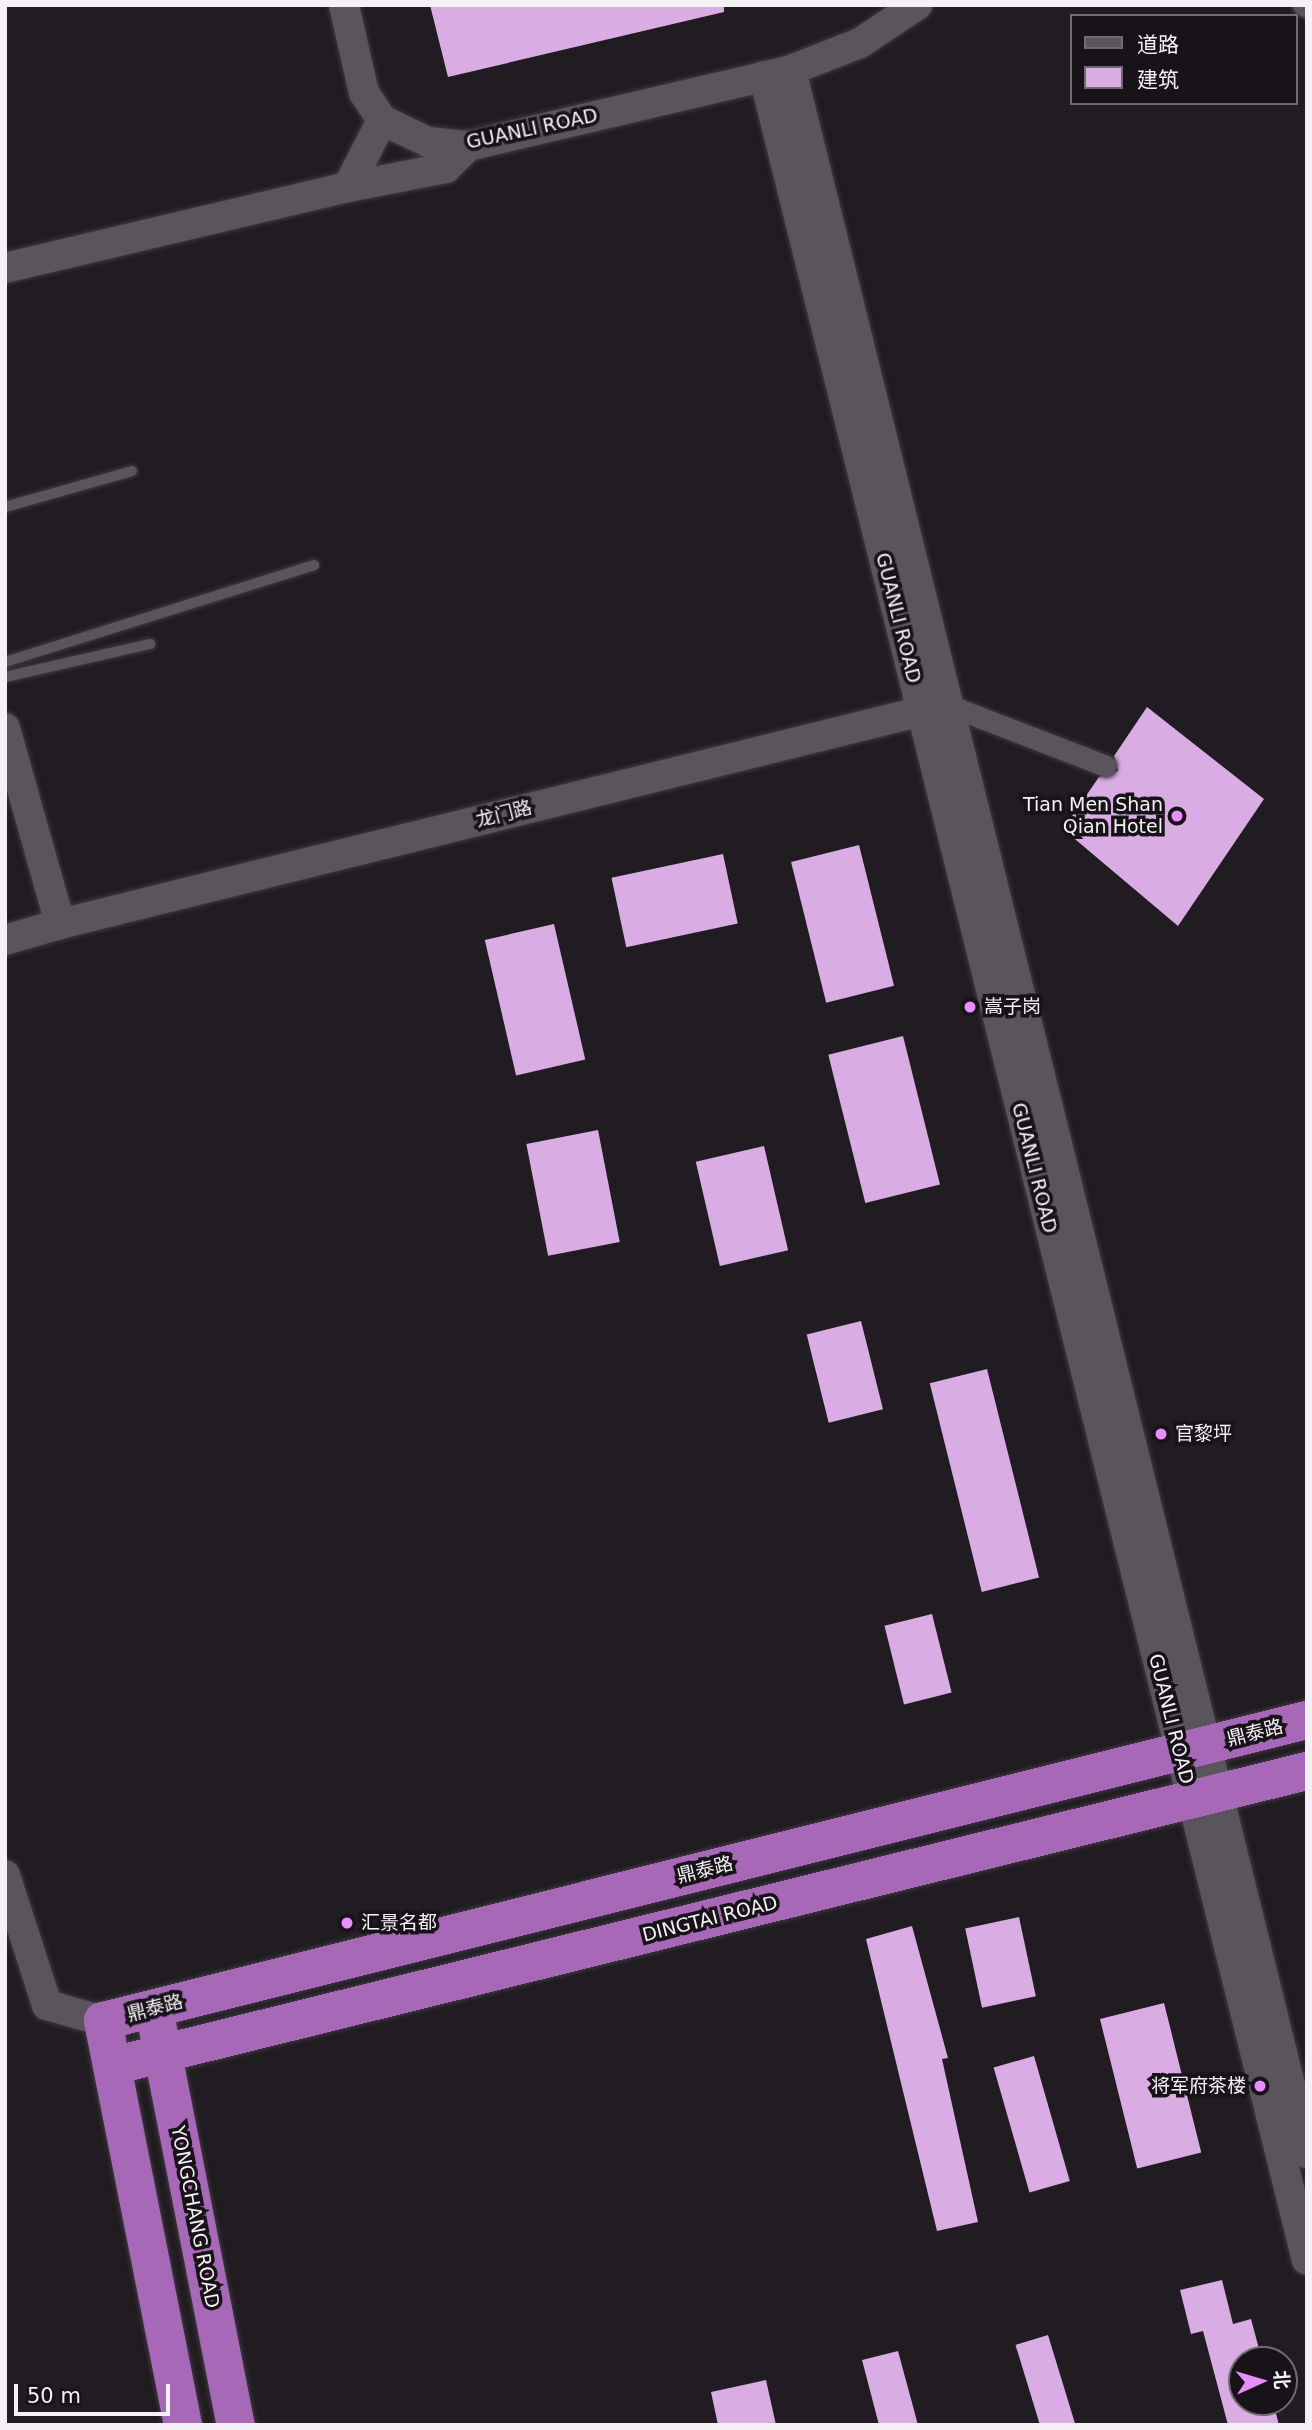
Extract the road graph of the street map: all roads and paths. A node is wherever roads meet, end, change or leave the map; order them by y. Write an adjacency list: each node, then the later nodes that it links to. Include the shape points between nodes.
1 (344, 5): 4 (main road, via 364,93)
2 (917, 5): 3 (main road, GUANLI ROAD, via 860,43)
3 (777, 73): 5 (main road, GUANLI ROAD); 14 (main road, GUANLI ROAD)
4 (382, 120): 5 (main road, GUANLI ROAD, via 428,142); 6 (main road)
5 (468, 146): 6 (main road, via 446,168)
6 (348, 187): 7 (main road)
7 (5, 268)
8 (132, 471): 9 (lane)
9 (5, 507)
10 (314, 565): 12 (lane)
11 (150, 644): 13 (lane)
12 (5, 662)
13 (5, 677)
14 (934, 708): 16 (street); 17 (main road, 龙门路); 20 (main road, GUANLI ROAD)
15 (5, 728): 17 (main road)
16 (1106, 766)
17 (60, 924): 18 (main road, 龙门路)
18 (5, 940)
19 (1307, 1720): 20 (highway, 鼎泰路)
20 (1192, 1748): 22 (main road, GUANLI ROAD); 24 (highway, 鼎泰路)
21 (1307, 1770): 22 (highway, DINGTAI ROAD)
22 (1204, 1797): 26 (highway, DINGTAI ROAD); 28 (main road, GUANLI ROAD); 29 (main road, GUANLI ROAD)
23 (5, 1875): 25 (main road, via 47,2005)
24 (153, 2008): 25 (highway, 鼎泰路); 26 (highway, YONGCHANG ROAD)
25 (103, 2021): 27 (highway)
26 (163, 2054): 27 (highway, DINGTAI ROAD); 31 (highway, YONGCHANG ROAD)
27 (113, 2066): 30 (highway)
28 (1307, 2153)
29 (1307, 2260)
30 (183, 2425)
31 (236, 2425)

